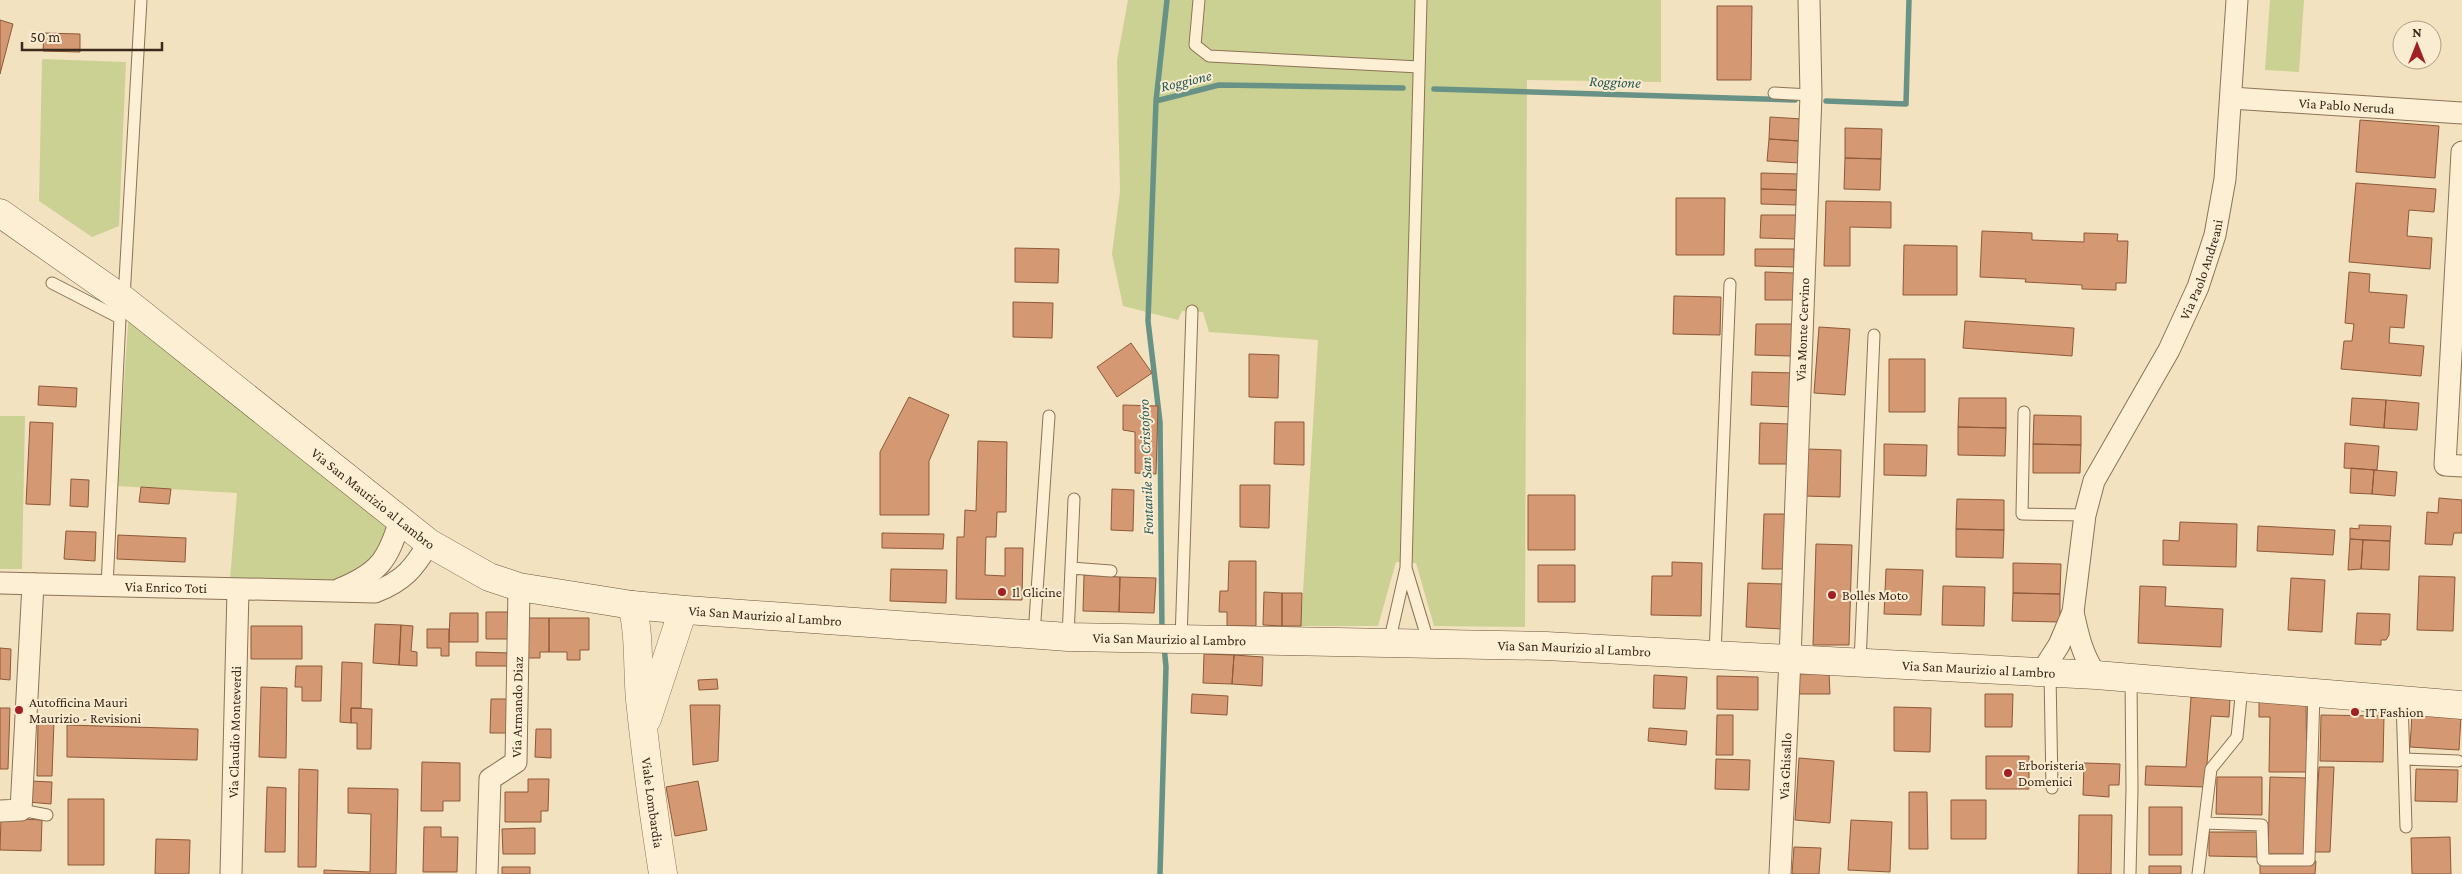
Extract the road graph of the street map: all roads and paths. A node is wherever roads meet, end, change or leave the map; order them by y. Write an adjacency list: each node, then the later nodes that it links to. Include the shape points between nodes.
1 (141, 0): 15 (lane)
2 (1199, 0): 6 (lane, via 1195,45 1209,56)
3 (1420, 0): 6 (lane)
4 (1809, 0): 8 (street, Via Monte Cervino)
5 (2237, 0): 9 (street, Via Paolo Andreani)
6 (1419, 67): 26 (lane)
7 (1774, 93): 8 (lane)
8 (1811, 95): 43 (street, Via Monte Cervino)
9 (2231, 98): 10 (street, Via Pablo Neruda); 22 (street, Via Paolo Andreani, via 2225,179 2215,235 2198,287 2169,350 2094,481)
10 (2462, 113)
11 (2462, 152): 20 (street, via 2445,465)
12 (0, 213): 15 (main road, Via San Maurizio al Lambro)
13 (52, 283): 30 (lane, via 120,318)
14 (1730, 284): 42 (lane)
15 (124, 300): 23 (main road, Via San Maurizio al Lambro)
16 (1192, 311): 39 (lane)
17 (1874, 335): 44 (lane)
18 (2024, 412): 22 (lane, via 2022,514)
19 (1049, 416): 37 (lane)
20 (2462, 466)
21 (1074, 499): 25 (lane)
22 (2085, 515): 36 (street, Via Paolo Andreani)
23 (400, 520): 24 (main road, Via San Maurizio al Lambro); 33 (street, Via Enrico Toti, via 385,560 363,579)
24 (429, 543): 31 (main road, Via San Maurizio al Lambro, via 489,577); 33 (street, Via Enrico Toti, via 416,565 396,584 375,592)
25 (1071, 568): 27 (lane); 38 (lane)
26 (1406, 568): 40 (lane); 41 (lane)
27 (1111, 571)
28 (0, 584): 29 (street, Via Enrico Toti)
29 (33, 584): 30 (street, Via Enrico Toti); 56 (street)
30 (107, 586): 32 (street, Via Enrico Toti)
31 (519, 587): 34 (main road, Via San Maurizio al Lambro); 61 (street, Via Armando Diaz, via 516,762 490,779)
32 (238, 590): 33 (street, Via Enrico Toti); 60 (street, Via Claudio Monteverdi)
33 (333, 592)
34 (632, 605): 35 (main road, Via San Maurizio al Lambro); 52 (main road, Viale Lombardia, via 637,626)
35 (683, 610): 37 (main road, Via San Maurizio al Lambro); 52 (main road, Viale Lombardia)
36 (2073, 612): 45 (street, Via Paolo Andreani); 46 (street, Via Paolo Andreani, via 2080,646)
37 (1034, 635): 38 (main road, Via San Maurizio al Lambro)
38 (1068, 637): 39 (main road, Via San Maurizio al Lambro)
39 (1168, 639): 40 (main road, Via San Maurizio al Lambro)
40 (1389, 643): 41 (main road, Via San Maurizio al Lambro)
41 (1429, 644): 42 (main road, Via San Maurizio al Lambro)
42 (1715, 655): 43 (main road, Via San Maurizio al Lambro)
43 (1790, 659): 44 (main road, Via San Maurizio al Lambro); 63 (street, Via Ghisallo)
44 (1860, 663): 45 (main road, Via San Maurizio al Lambro)
45 (2046, 673): 46 (main road, Via San Maurizio al Lambro); 55 (lane)
46 (2096, 676): 47 (main road, Via San Maurizio al Lambro)
47 (2132, 678): 48 (main road, Via San Maurizio al Lambro); 64 (lane)
48 (2242, 687): 49 (main road, Via San Maurizio al Lambro); 58 (lane, via 2237,737 2211,769)
49 (2314, 693): 50 (main road, Via San Maurizio al Lambro); 58 (lane, via 2309,860 2263,860 2262,825)
50 (2402, 700): 51 (main road, Via San Maurizio al Lambro); 53 (lane)
51 (2462, 705)
52 (643, 732): 62 (main road, Viale Lombardia)
53 (2404, 759): 54 (lane); 59 (lane)
54 (2458, 761)
55 (2052, 788)
56 (10, 810): 57 (lane)
57 (46, 816)
58 (2204, 823): 65 (lane)
59 (2406, 827)
60 (231, 874)
61 (487, 874)
62 (663, 874)
63 (1780, 874)
64 (2130, 874)
65 (2198, 874)

